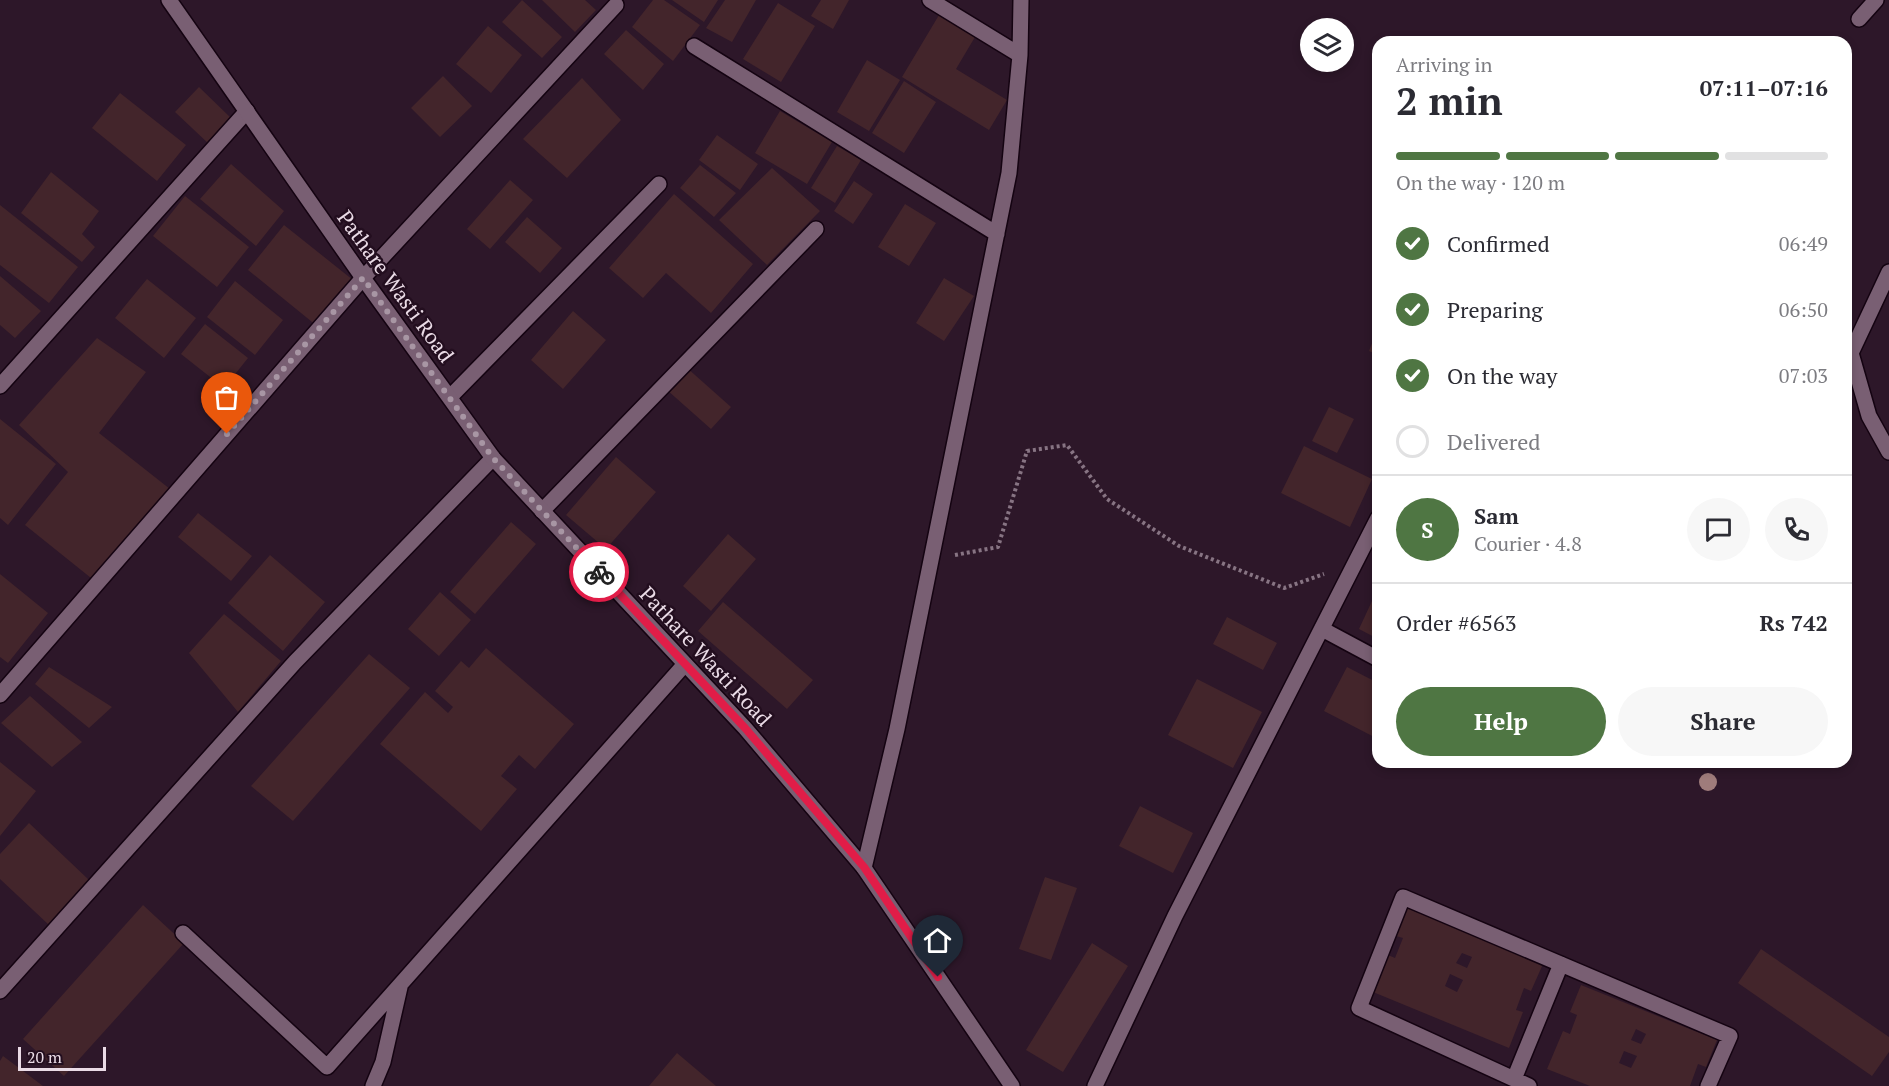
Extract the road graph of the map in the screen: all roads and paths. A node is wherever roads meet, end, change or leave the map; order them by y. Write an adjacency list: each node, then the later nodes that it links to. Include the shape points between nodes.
1 (169, 0): 9 (street, Pathare Wasti Road)
2 (930, 0): 8 (street)
3 (1021, 0): 8 (street)
4 (1875, 0): 6 (street)
5 (616, 5): 14 (street)
6 (1859, 19)
7 (694, 46): 12 (street)
8 (1020, 56): 12 (street, via 1009,173)
9 (247, 111): 14 (street, Pathare Wasti Road); 17 (street)
10 (659, 184): 18 (street)
11 (816, 229): 21 (street)
12 (997, 234): 23 (street)
13 (1889, 272): 15 (street)
14 (363, 278): 18 (street, Pathare Wasti Road); 28 (street)
15 (1852, 351)
16 (1852, 356): 19 (street, via 1869,416)
17 (0, 386)
18 (450, 397): 20 (street, Pathare Wasti Road)
19 (1889, 452)
20 (493, 458): 21 (street, Pathare Wasti Road); 33 (street, via 295,662)
21 (542, 511): 27 (street, Pathare Wasti Road)
22 (1372, 530): 24 (street)
23 (932, 560): 24 (path, via 998,547 1027,451 1067,445 1107,499 1179,546 1284,588); 29 (street)
24 (1355, 563): 25 (street)
25 (1322, 629): 26 (street); 37 (street, via 1175,916)
26 (1372, 656)
27 (685, 664): 29 (street, Pathare Wasti Road); 32 (street)
28 (0, 695)
29 (864, 867): 36 (street, Pathare Wasti Road)
30 (183, 933): 32 (street, via 327,1067)
31 (1561, 964): 34 (street); 34 (street, via 1403,897 1359,1008); 39 (street, via 1730,1036)
32 (400, 984): 35 (street, via 383,1062)
33 (0, 991)
34 (1514, 1079): 38 (street)
35 (373, 1086)
36 (1012, 1086)
37 (1095, 1086)
38 (1529, 1086)
39 (1708, 1086)

